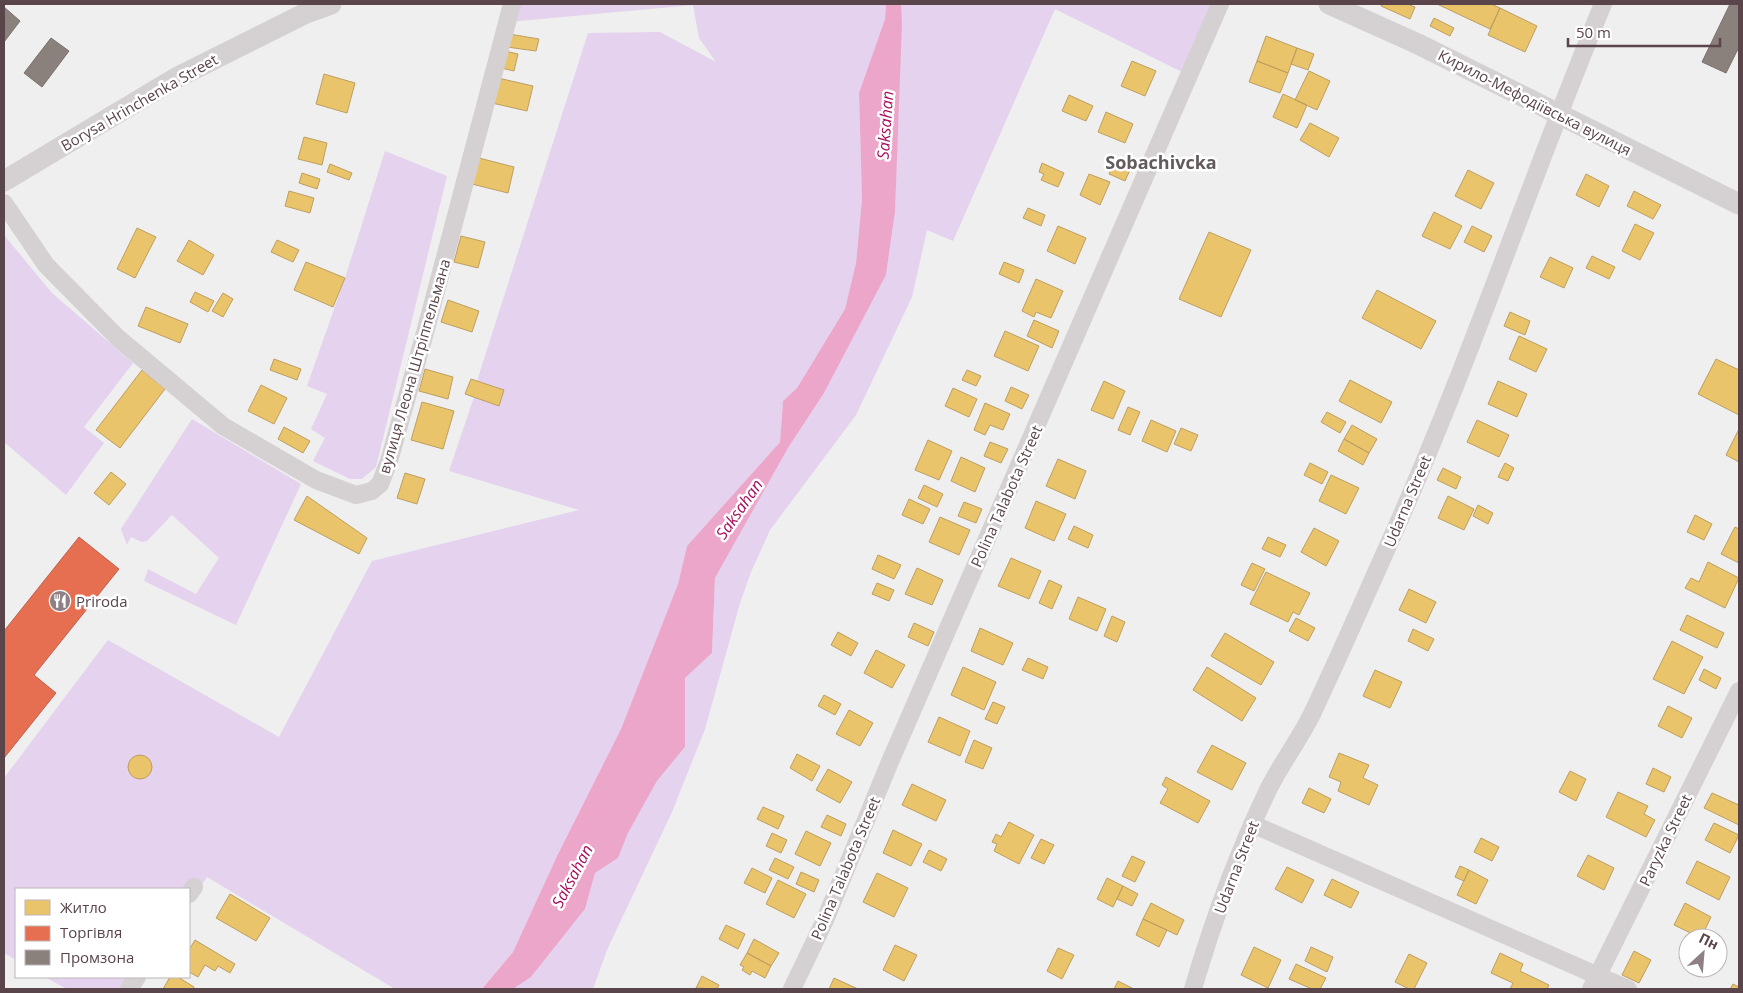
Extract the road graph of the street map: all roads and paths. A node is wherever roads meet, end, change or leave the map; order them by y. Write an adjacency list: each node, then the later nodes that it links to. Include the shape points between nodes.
1 (332, 4): 6 (street, Borysa Hrinchenka Street)
2 (512, 4): 9 (street, вулиця Леона Штріппельмана, via 391,452 380,484 372,491 356,495 316,480 222,426 118,338 53,272)
3 (1220, 4): 16 (street, Polina Talabota Street)
4 (1329, 4): 7 (street, Кирило-Мефодіївська вулиця)
5 (1603, 4): 7 (street, Udarna Street)
6 (306, 8): 8 (street, Borysa Hrinchenka Street, via 176,78)
7 (1558, 114): 10 (street, Кирило-Мефодіївська вулиця); 12 (street, Udarna Street, via 1495,286 1397,525 1311,716 1270,784)
8 (4, 181)
9 (4, 203)
10 (1739, 204)
11 (1739, 691): 14 (street, Paryzka Street)
12 (1252, 824): 14 (street); 17 (street, Udarna Street)
13 (136, 978): 15 (street)
14 (1595, 982): 18 (street)
15 (129, 989)
16 (792, 989)
17 (1193, 989)
18 (1628, 989)

